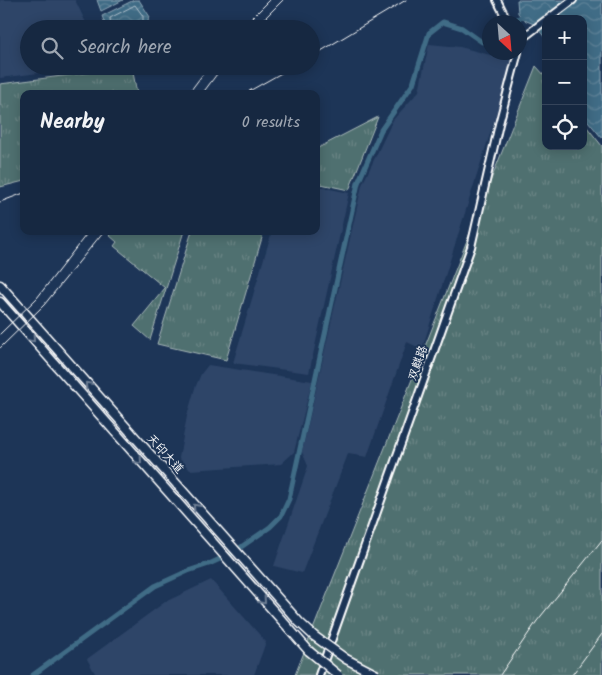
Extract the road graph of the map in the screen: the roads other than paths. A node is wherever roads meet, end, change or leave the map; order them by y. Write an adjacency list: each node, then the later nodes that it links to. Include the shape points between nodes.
1 (497, 0): 3 (street)
2 (573, 0): 4 (street)
3 (504, 15)
4 (554, 15)
5 (542, 23): 6 (street)
6 (527, 34)
7 (516, 60): 10 (street, 双麒路, via 471,247)
8 (0, 285): 12 (main road, 天印大道, one-way to 8, bridge, via 346,659 299,622)
9 (0, 302): 11 (main road, 天印大道, one-way to 11, bridge, via 309,651)
10 (319, 675)
11 (338, 675)
12 (377, 675)

